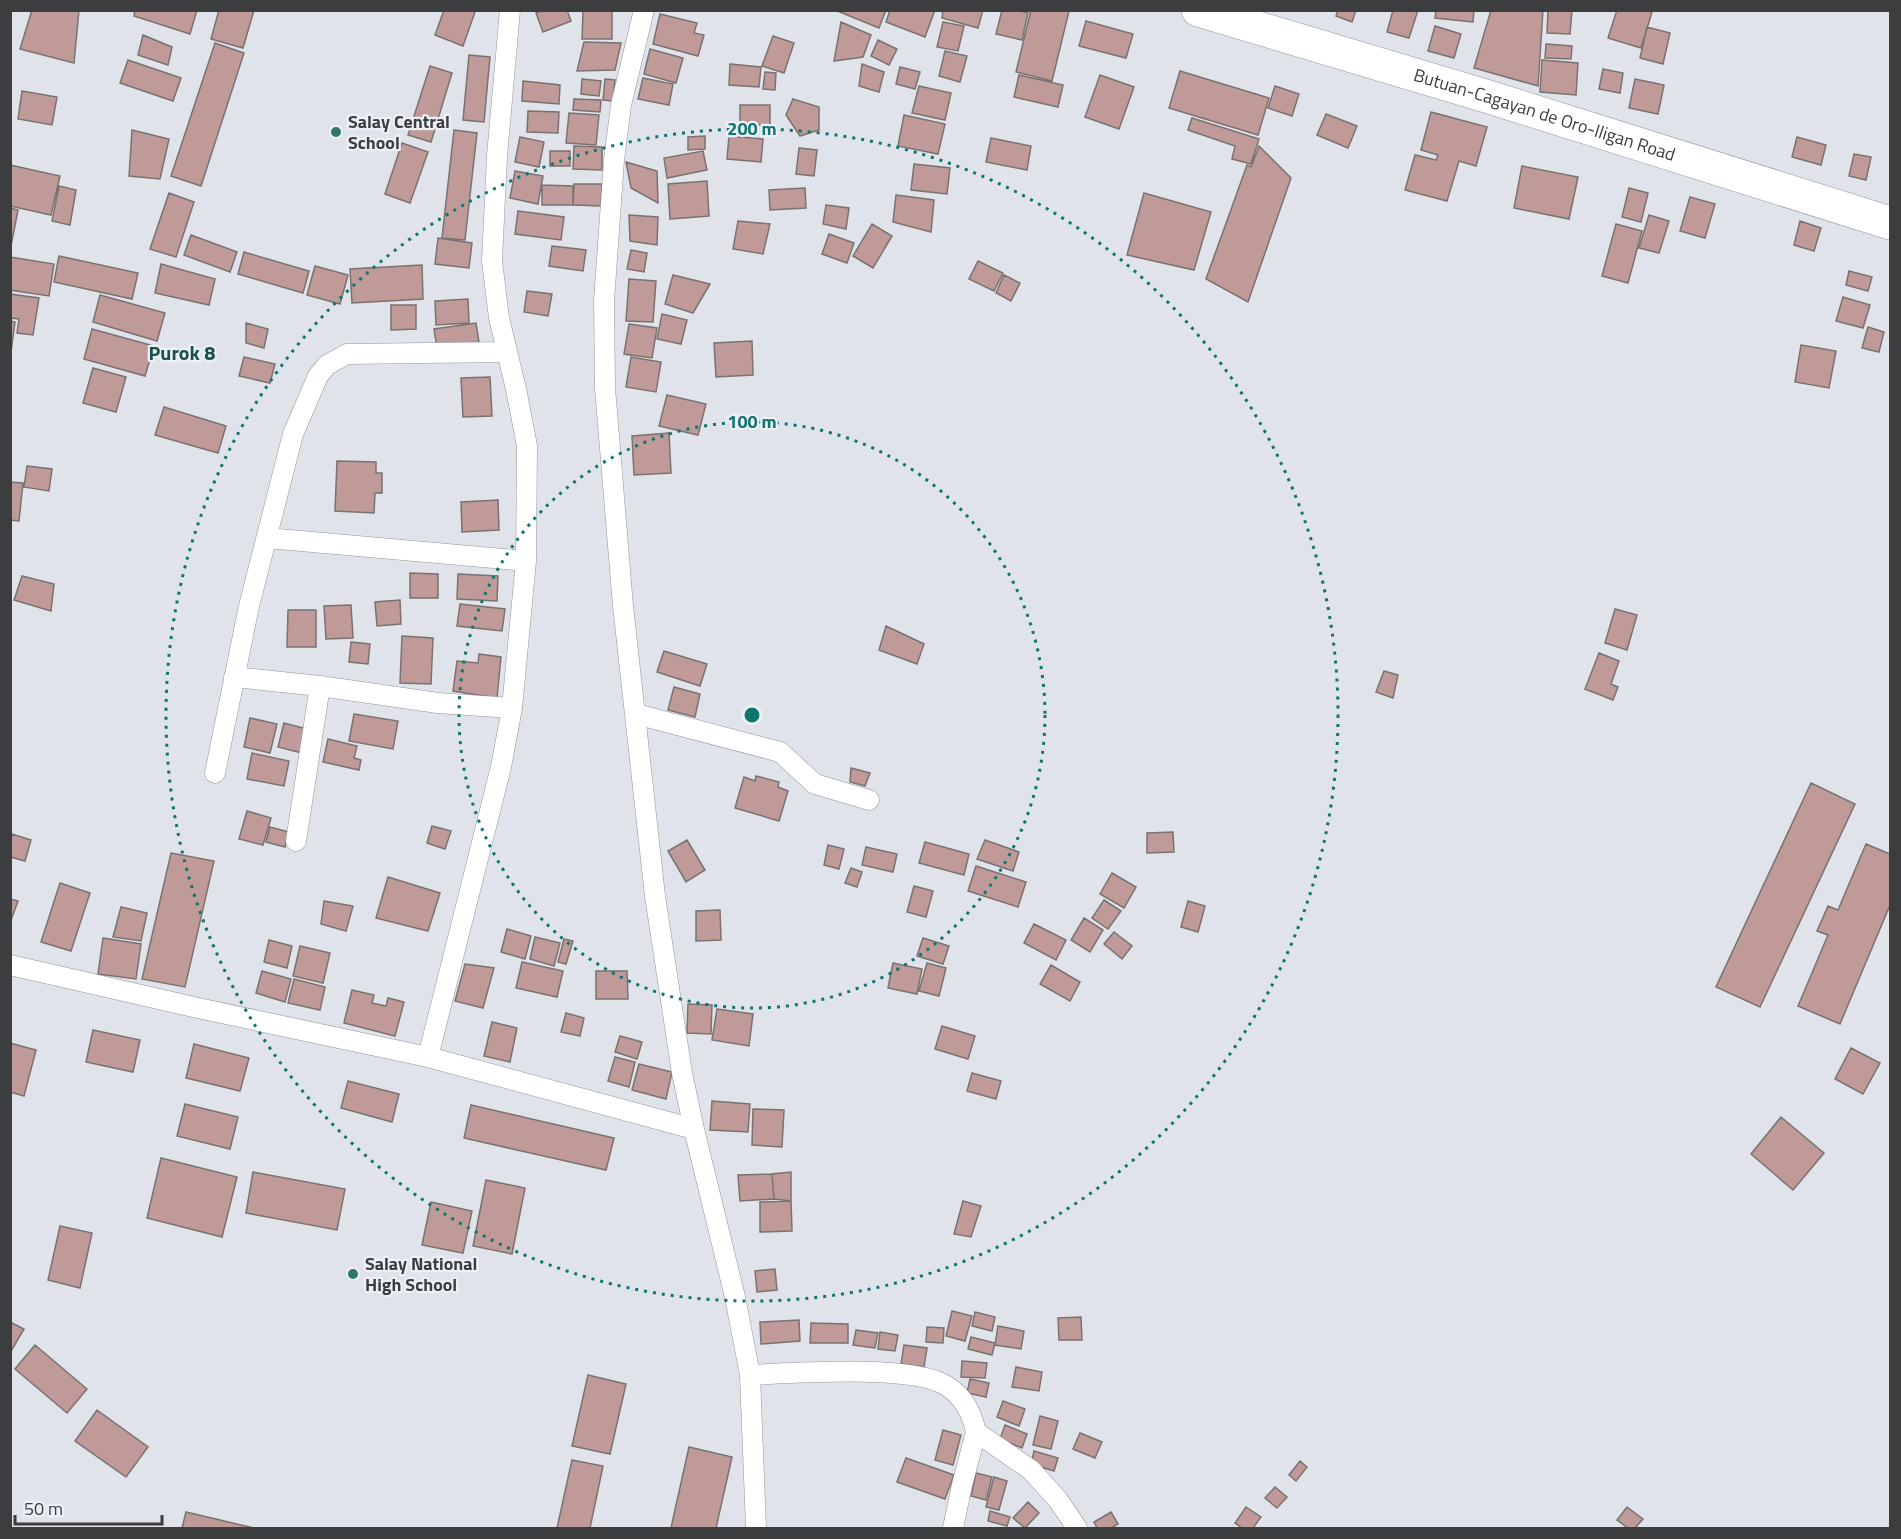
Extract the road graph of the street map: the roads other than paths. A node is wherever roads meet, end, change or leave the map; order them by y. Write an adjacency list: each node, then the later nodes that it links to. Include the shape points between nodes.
1 (510, 10): 5 (street, via 492,261)
2 (644, 10): 11 (street, via 621,105 604,301 605,388)
3 (1198, 10): 4 (highway, Butuan-Cagayan de Oro-Iligan Road)
4 (1890, 223)
5 (507, 352): 6 (street, via 347,354 327,365 318,376 293,434); 7 (street, via 527,446)
6 (267, 538): 7 (street); 8 (street)
7 (526, 561): 10 (street)
8 (234, 677): 9 (street); 12 (street)
9 (320, 686): 10 (street, via 438,703); 14 (street)
10 (512, 708): 16 (street)
11 (636, 714): 13 (street, via 780,752 815,784); 17 (street, via 655,896)
12 (215, 773)
13 (869, 800)
14 (296, 842)
15 (10, 964): 16 (street)
16 (428, 1057): 17 (street)
17 (694, 1129): 18 (street)
18 (750, 1375): 19 (street, via 866,1372 921,1376 947,1386 964,1402); 20 (street)
19 (976, 1432): 21 (street); 22 (street, via 1031,1470)
20 (756, 1528)
21 (953, 1528)
22 (1077, 1528)

